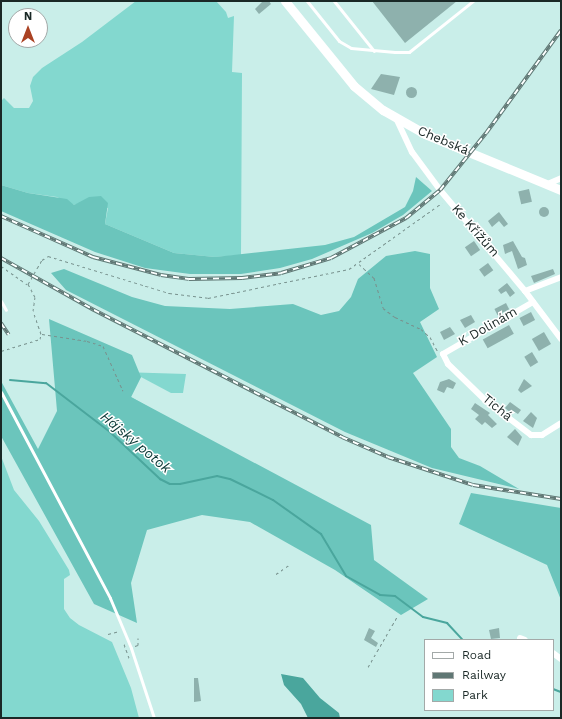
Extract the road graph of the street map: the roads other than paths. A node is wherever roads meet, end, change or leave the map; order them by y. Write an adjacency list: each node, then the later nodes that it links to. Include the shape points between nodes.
1 (285, 1): 6 (street, Chebská, via 354,86)
2 (306, 1): 5 (lane, via 339,41 351,48)
3 (334, 1): 5 (lane)
4 (474, 1): 5 (lane, via 409,52)
5 (374, 51)
6 (396, 118): 8 (street, Chebská, via 453,145); 11 (street, Ke Křížům, via 412,152 447,200)
7 (561, 178): 8 (street)
8 (550, 183): 9 (street, Chebská)
9 (561, 190)
10 (561, 277): 11 (street)
11 (525, 291): 13 (street, Ke Křížům)
12 (1, 301): 14 (lane)
13 (533, 302): 15 (street, Ke Křížům); 16 (street, K Dolinám)
14 (6, 310)
15 (561, 339)
16 (444, 354): 18 (street, Tichá, via 448,364 485,400 531,435 542,435)
17 (1, 392): 19 (lane, via 76,530 123,628)
18 (561, 423)
19 (154, 718)

